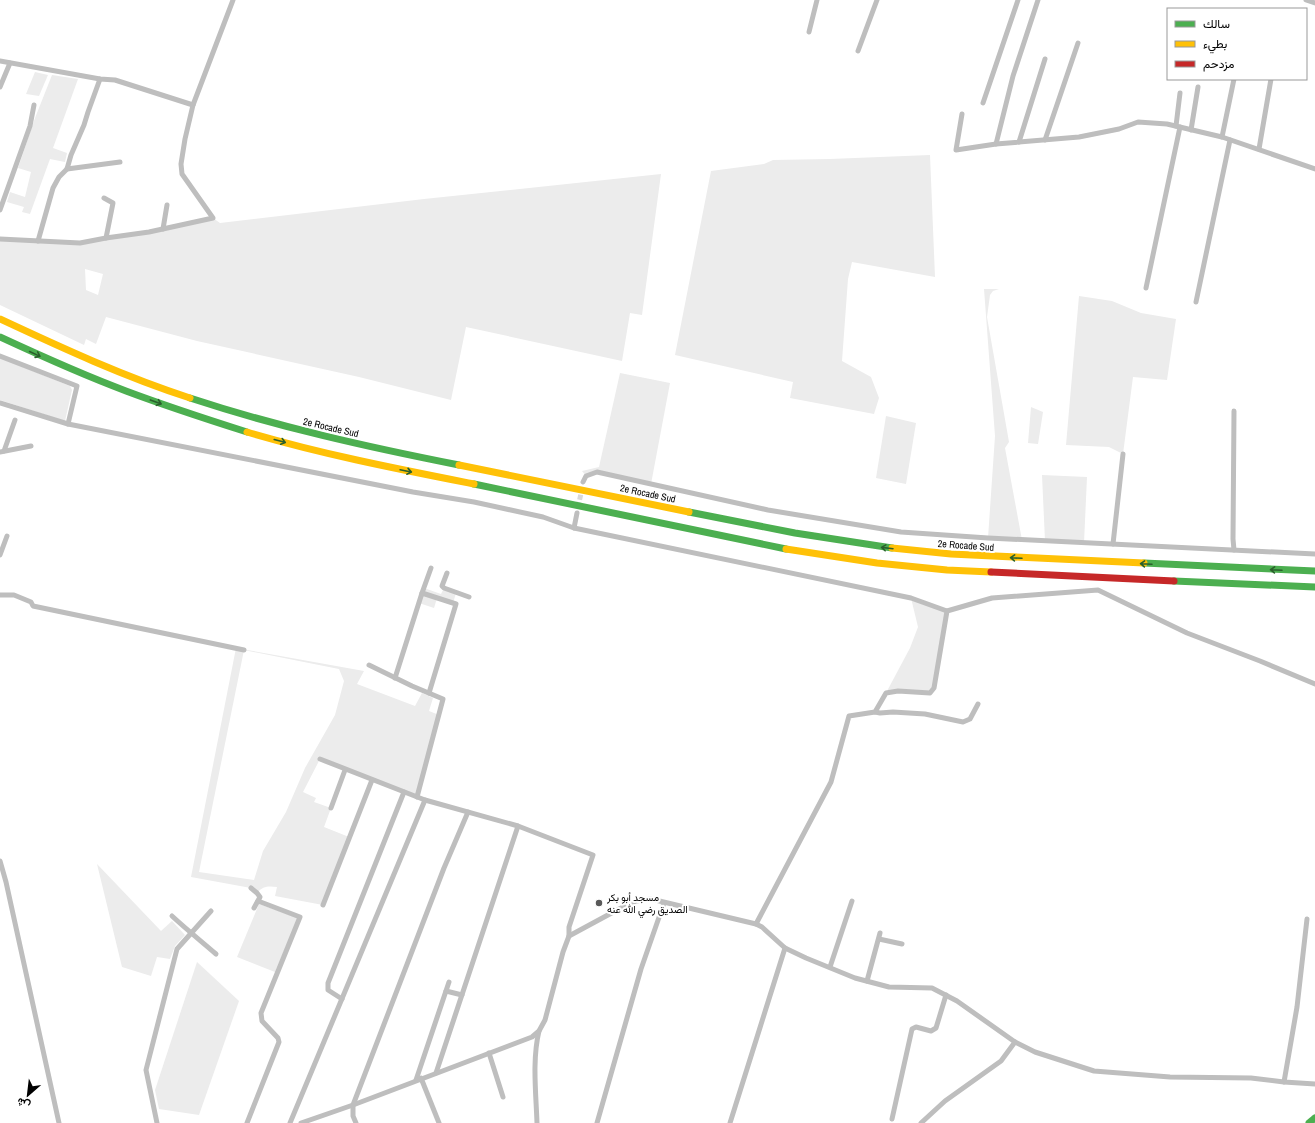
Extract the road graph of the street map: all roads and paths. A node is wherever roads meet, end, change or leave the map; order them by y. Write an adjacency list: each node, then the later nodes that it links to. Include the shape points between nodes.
1 (233, 0): 22 (street)
2 (817, 0): 8 (street)
3 (877, 0): 10 (street)
4 (1018, 0): 20 (street)
5 (1038, 0): 30 (street)
6 (1306, 0): 7 (street)
7 (1315, 3)
8 (809, 32)
9 (1078, 43): 27 (street)
10 (858, 51)
11 (1045, 59): 29 (street)
12 (0, 61): 13 (street)
13 (10, 63): 14 (street); 17 (street)
14 (100, 79): 22 (street, via 115,80); 33 (street)
15 (1234, 80): 26 (street)
16 (1271, 80): 31 (street)
17 (0, 87)
18 (1198, 87): 25 (street)
19 (1180, 93): 24 (street)
20 (983, 103)
21 (34, 105): 37 (street, via 30,126)
22 (193, 105): 38 (street, via 181,164 182,174 213,218)
23 (962, 114): 30 (street, via 956,150)
24 (1178, 127): 25 (street); 27 (street, via 1138,122 1079,137); 42 (street)
25 (1191, 130): 26 (street)
26 (1222, 137): 28 (street)
27 (1044, 140): 29 (street)
28 (1230, 140): 31 (street); 43 (street)
29 (1018, 142): 30 (street)
30 (996, 144)
31 (1259, 149): 34 (street)
32 (120, 162): 33 (street)
33 (67, 169): 41 (street, via 53,188)
34 (1315, 169)
35 (104, 198): 39 (street, via 113,203)
36 (167, 205): 38 (street)
37 (0, 210)
38 (163, 229): 39 (street)
39 (106, 238): 41 (street, via 80,243)
40 (0, 239): 41 (street)
41 (38, 241)
42 (1146, 288)
43 (1196, 302)
44 (0, 319): 63 (main road, 2e Rocade Sud, one-way to 44, via 951,554 889,548 788,532 317,435 162,389 105,367)
45 (0, 337): 65 (main road, one-way to 65, via 48,360 125,391 195,416 279,441 357,460 772,547 870,562 948,570)
46 (0, 356): 50 (street, via 77,386)
47 (0, 403): 50 (street)
48 (1234, 411): 59 (street)
49 (15, 420): 52 (street)
50 (68, 424): 56 (street, via 474,502 542,517)
51 (31, 446): 52 (street)
52 (2, 452)
53 (1123, 454): 58 (street)
54 (583, 482): 58 (street, via 586,476 597,472 768,510 901,532)
55 (577, 513): 56 (street)
56 (574, 528): 71 (street, via 911,598)
57 (7, 536): 61 (street)
58 (1113, 544): 59 (street)
59 (1234, 550): 60 (street)
60 (1315, 554)
61 (0, 555)
62 (431, 568): 66 (street)
63 (1315, 571)
64 (447, 573): 67 (street, via 442,586)
65 (1315, 587)
66 (422, 593): 70 (street); 74 (street)
67 (456, 593): 69 (street); 70 (street)
68 (0, 595): 72 (street, via 14,595 31,602 32,606)
69 (469, 597)
70 (453, 603): 76 (street, via 456,604)
71 (947, 611): 75 (street, via 992,598 1098,590 1187,633); 78 (street, via 934,688 930,693 886,693)
72 (244, 650)
73 (370, 665): 74 (street)
74 (395, 678): 76 (street)
75 (1315, 684)
76 (429, 693): 83 (street, via 443,699)
77 (978, 704): 78 (street, via 970,719 963,722 925,714)
78 (875, 712): 98 (street, via 849,716 831,782)
79 (320, 759): 80 (street)
80 (345, 770): 81 (street); 85 (street)
81 (372, 780): 82 (street); 93 (street)
82 (404, 792): 83 (street); 112 (street, via 328,983 328,990)
83 (417, 797): 84 (street)
84 (425, 800): 86 (street); 112 (street)
85 (331, 808)
86 (468, 812): 87 (street); 121 (street, via 441,875)
87 (518, 826): 101 (street, via 593,854 569,927); 110 (street)
88 (0, 861): 124 (street)
89 (251, 888): 90 (street, via 260,897)
90 (258, 901): 94 (street); 126 (street, via 300,917 261,1013 262,1021 279,1042)
91 (852, 901): 106 (street)
92 (664, 903): 98 (street); 101 (street, via 652,899 636,901); 132 (street, via 641,969)
93 (323, 905)
94 (254, 908)
95 (211, 911): 99 (street)
96 (172, 916): 99 (street)
97 (1307, 920): 118 (street, via 1297,1007)
98 (756, 924): 104 (street, via 762,926)
99 (191, 933): 105 (street); 125 (street, via 177,949 146,1070)
100 (880, 933): 102 (street)
101 (569, 936): 113 (street)
102 (879, 939): 103 (street); 107 (street)
103 (902, 944)
104 (784, 948): 106 (street); 133 (street)
105 (216, 954)
106 (830, 967): 107 (street)
107 (867, 981): 111 (street, via 888,987 932,988)
108 (449, 982): 109 (street)
109 (446, 991): 110 (street); 117 (street)
110 (462, 995): 116 (street)
111 (946, 995): 114 (street); 122 (street, via 936,1028 931,1031 916,1027 912,1029)
112 (342, 999): 127 (street)
113 (540, 1031): 115 (street, via 532,1037); 131 (street, via 536,1049)
114 (1016, 1042): 118 (street, via 1035,1052 1094,1071 1251,1078); 134 (street, via 1001,1061 945,1101)
115 (489, 1053): 116 (street); 120 (street)
116 (436, 1073): 117 (street)
117 (419, 1080): 121 (street); 130 (street)
118 (1284, 1082): 119 (street)
119 (1315, 1084)
120 (503, 1097)
121 (353, 1105): 128 (street); 129 (street)
122 (892, 1118)
123 (1315, 1118): 135 (main road)
124 (59, 1123)
125 (157, 1123)
126 (247, 1123)
127 (290, 1123)
128 (301, 1123)
129 (356, 1123)
130 (438, 1123)
131 (537, 1123)
132 (597, 1123)
133 (730, 1123)
134 (921, 1123)
135 (1309, 1123)

